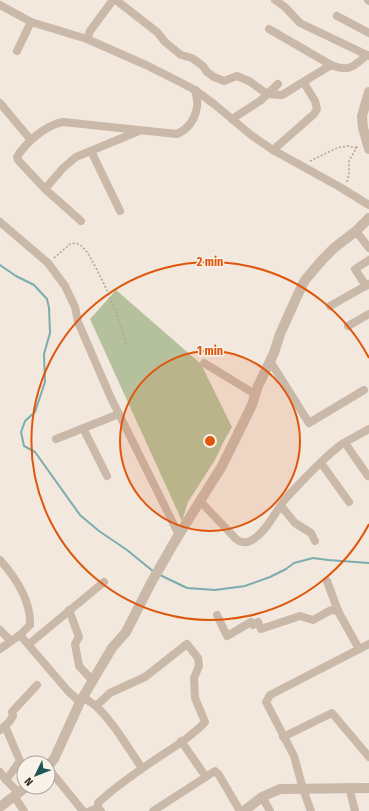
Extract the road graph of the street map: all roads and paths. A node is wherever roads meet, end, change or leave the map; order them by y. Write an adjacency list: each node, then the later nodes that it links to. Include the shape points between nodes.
1 (114, 0): 8 (street, via 90,31); 16 (street, via 157,32 180,55 192,58 214,77 224,81 237,76)
2 (275, 0): 10 (street, via 300,23)
3 (0, 5): 5 (street)
4 (337, 16): 7 (street)
5 (31, 22): 8 (street); 9 (street)
6 (269, 29): 11 (street)
7 (369, 33)
8 (87, 39): 14 (street, via 146,64)
9 (16, 51)
10 (368, 56): 11 (street, via 347,69)
11 (331, 65): 12 (street)
12 (304, 83): 16 (street, via 282,95); 25 (street, via 316,101 318,109)
13 (278, 84): 16 (street)
14 (195, 90): 19 (street); 20 (street, via 198,105 192,122 185,130 176,134)
15 (369, 92): 18 (street)
16 (267, 94): 19 (street)
17 (0, 104): 22 (street)
18 (365, 118): 21 (street)
19 (232, 119): 25 (street)
20 (141, 130): 22 (street, via 63,122 52,124); 26 (street)
21 (364, 135): 23 (path); 24 (street)
22 (31, 140): 28 (street, via 17,157)
23 (357, 148): 27 (path, via 337,148); 29 (path, via 349,162)
24 (369, 149)
25 (272, 150): 27 (street)
26 (91, 151): 28 (street, via 68,162); 31 (street)
27 (302, 167): 29 (street)
28 (45, 189): 33 (street)
29 (345, 190): 30 (street)
30 (369, 205)
31 (120, 211)
32 (369, 218): 35 (street)
33 (81, 220)
34 (0, 222): 38 (street)
35 (356, 231): 36 (street); 45 (street, via 334,248 305,280)
36 (369, 248)
37 (369, 260): 39 (street, via 355,269)
38 (48, 263): 43 (path, via 70,244 76,242 83,246 105,284 117,312); 48 (street, via 65,286 78,322)
39 (367, 285): 40 (street)
40 (330, 306)
41 (369, 314): 42 (street)
42 (348, 326)
43 (126, 344)
44 (204, 362): 47 (street)
45 (270, 362): 46 (street, via 309,423); 47 (street)
46 (364, 390)
47 (255, 394): 56 (street, via 222,466)
48 (119, 414): 49 (street); 59 (street)
49 (83, 428): 51 (street); 54 (street)
50 (369, 429): 52 (street)
51 (56, 439)
52 (345, 443): 53 (street); 55 (street)
53 (321, 463): 57 (street); 58 (street)
54 (107, 476)
55 (368, 476)
56 (200, 501): 58 (street, via 236,539 246,543 267,526); 59 (street)
57 (349, 502)
58 (280, 506): 60 (street, via 295,523 310,533)
59 (179, 535): 74 (street, via 126,632 112,648)
60 (315, 541)
61 (0, 560): 68 (street, via 15,579 31,615 30,625)
62 (327, 581): 65 (street)
63 (104, 582): 64 (street)
64 (69, 610): 70 (street); 74 (street, via 79,637 75,644 79,666)
65 (338, 611): 66 (street, via 331,610 313,620 300,616 261,629 258,622 253,625 251,622 227,636); 73 (street)
66 (216, 615)
67 (0, 630): 69 (street)
68 (20, 635): 69 (street); 70 (street)
69 (11, 641): 72 (street)
70 (28, 644): 76 (street, via 68,691)
71 (369, 644): 73 (street)
72 (0, 649)
73 (359, 650): 79 (street, via 270,695 266,702)
74 (93, 681): 76 (street)
75 (37, 685): 78 (street, via 12,712 13,716)
76 (82, 700): 77 (street); 81 (street)
77 (96, 706): 80 (street, via 110,693 145,677 188,644 198,658 199,666 194,678 195,698 206,722); 83 (street, via 123,738)
78 (2, 728): 87 (street, via 20,760)
79 (283, 737): 82 (street, via 332,713); 91 (street, via 294,756)
80 (182, 741): 83 (street); 86 (street)
81 (56, 755)
82 (369, 757)
83 (142, 768): 96 (street, via 98,803)
84 (0, 772): 87 (street)
85 (56, 777): 98 (street)
86 (206, 777): 100 (street); 101 (street, via 215,771 219,775)
87 (6, 780): 90 (street)
88 (349, 787): 89 (street); 91 (street); 105 (street)
89 (369, 788)
90 (16, 789)
91 (303, 789): 94 (street, via 280,789); 104 (street)
92 (16, 795): 95 (street)
93 (21, 795): 97 (street)
94 (262, 797): 102 (street); 103 (street)
95 (0, 807)
96 (100, 809): 99 (street)
97 (24, 811)
98 (83, 811)
99 (90, 811)
100 (153, 811)
101 (240, 811)
102 (244, 811)
103 (270, 811)
104 (311, 811)
105 (355, 811)

